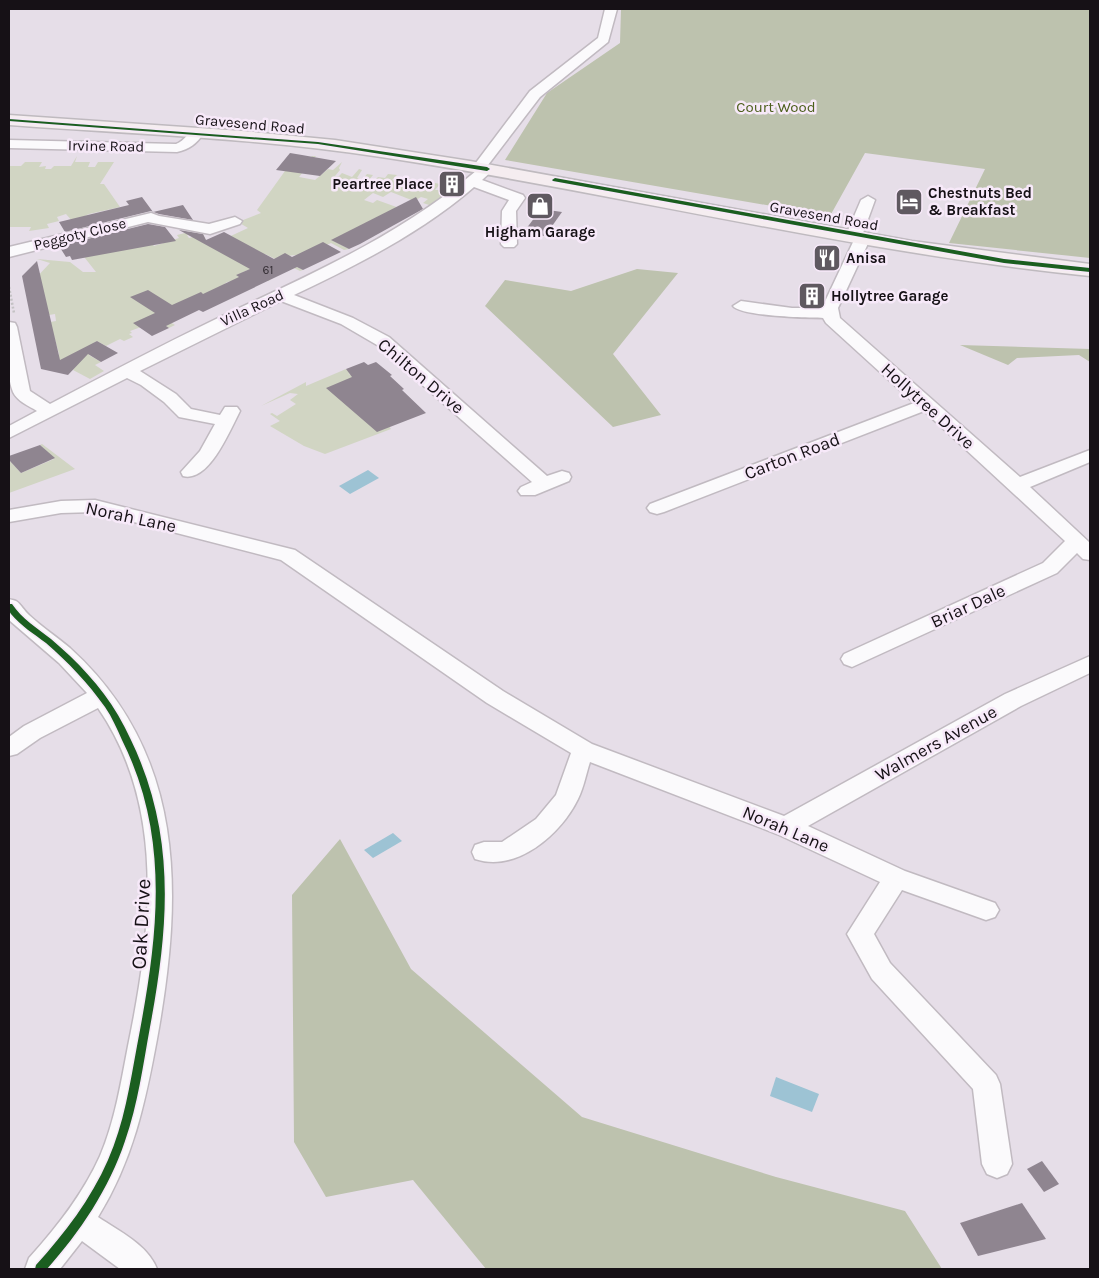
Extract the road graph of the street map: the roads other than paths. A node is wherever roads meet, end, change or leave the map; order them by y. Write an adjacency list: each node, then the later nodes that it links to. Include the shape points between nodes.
1 (610, 9): 5 (street, Villa Road, via 604,39 535,94)
2 (9, 120): 3 (main road, Gravesend Road)
3 (198, 133): 4 (street, Irvine Road, via 186,145 175,148); 5 (main road, Gravesend Road, via 318,143)
4 (9, 144)
5 (480, 173): 8 (main road, Gravesend Road); 9 (street, via 518,198 509,211); 12 (street, Villa Road, via 397,236)
6 (868, 200): 8 (street)
7 (235, 220): 10 (street, Peggoty Close, via 210,229 154,220 151,216)
8 (859, 236): 11 (main road, Gravesend Road, via 1004,261); 14 (street)
9 (509, 244)
10 (9, 252)
11 (1090, 270)
12 (280, 295): 16 (street, Villa Road); 22 (street, Chilton Drive, via 347,321 382,341)
13 (741, 306): 14 (street)
14 (830, 313): 17 (street, Hollytree Drive, via 836,324)
15 (12, 320): 18 (street, via 22,392)
16 (127, 371): 18 (street, Villa Road); 21 (street, via 165,394 184,413 228,416 208,454)
17 (927, 404): 23 (street, Hollytree Drive); 24 (street, Carton Road)
18 (50, 411): 19 (street, Villa Road)
19 (9, 433)
20 (1090, 456): 23 (street)
21 (190, 472)
22 (545, 484)
23 (1017, 485): 26 (street, Hollytree Drive)
24 (657, 508)
25 (9, 516): 32 (street, Norah Lane, via 66,506 94,506 234,540 256,553 288,555 495,697)
26 (1084, 548): 28 (street, Briar Dale, via 1062,554 1050,568)
27 (9, 606): 30 (street, Oak Drive, via 58,649)
28 (852, 659)
29 (1090, 664): 33 (street, Walmers Avenue, via 1013,700)
30 (101, 696): 31 (street, via 32,732); 38 (street, Oak Drive, via 124,734 146,783 161,861 162,912 156,979 126,1119 111,1164)
31 (9, 748)
32 (584, 750): 33 (street, Norah Lane); 34 (street, via 576,763 570,791 560,810 546,825 506,851)
33 (786, 828): 35 (street, Norah Lane)
34 (484, 852)
35 (896, 878): 36 (street, Norah Lane); 37 (street, via 860,934 881,971 986,1084)
36 (986, 910)
37 (997, 1164)
38 (78, 1221): 39 (street, Oak Drive); 40 (street, via 125,1253)
39 (40, 1269)
40 (142, 1269)

